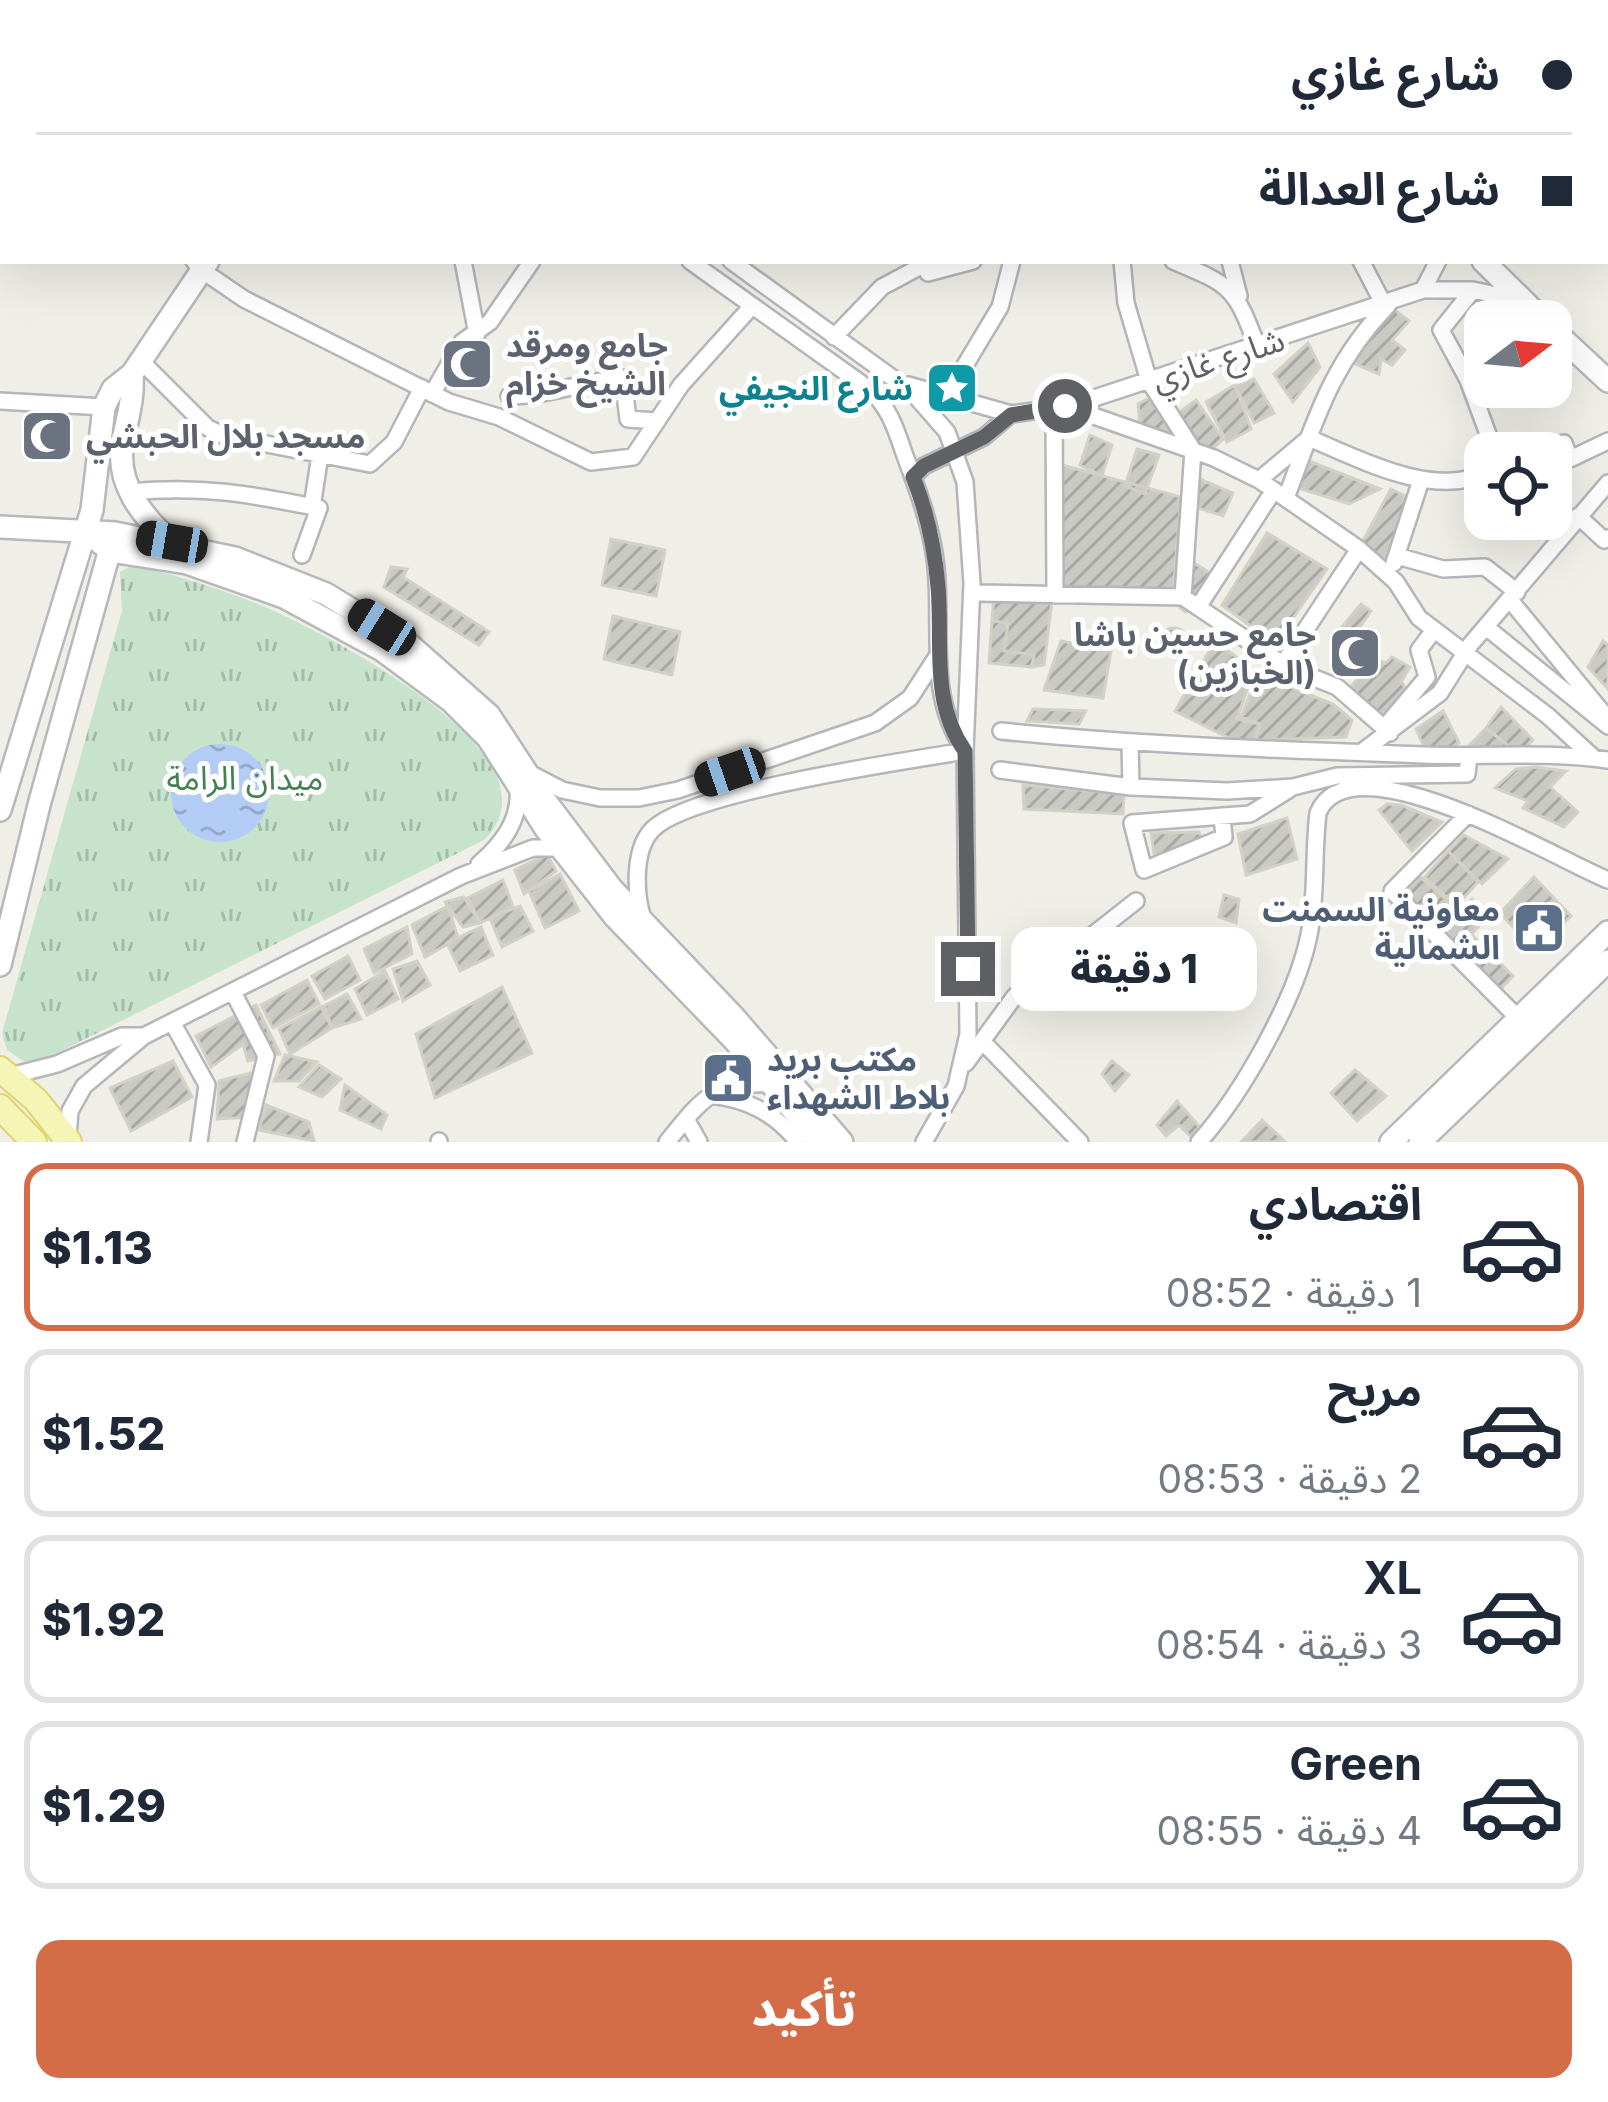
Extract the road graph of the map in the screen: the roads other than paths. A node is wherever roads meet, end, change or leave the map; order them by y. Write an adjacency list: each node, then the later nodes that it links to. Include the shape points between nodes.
1 (201, 264): 27 (main road); 31 (street, via 244,299)
2 (464, 264): 23 (street)
3 (529, 264): 23 (street)
4 (694, 264): 22 (street)
5 (735, 264): 24 (street)
6 (921, 264): 24 (street, via 882,287)
7 (925, 264): 8 (street, via 928,273)
8 (962, 264)
9 (1011, 264): 33 (street, via 1000,307)
10 (1122, 264): 28 (street)
11 (1180, 264): 18 (street)
12 (1231, 264): 18 (street)
13 (1363, 264): 21 (street)
14 (1436, 264): 16 (street)
15 (1486, 264): 20 (main road)
16 (1423, 290): 17 (street, شارع غازي); 21 (street, شارع غازي)
17 (1473, 290): 19 (street, شارع غازي); 40 (street, via 1441,330)
18 (1240, 299): 25 (street)
19 (1518, 300)
20 (1521, 300)
21 (1387, 304): 25 (street, شارع غازي); 41 (street, via 1331,377)
22 (752, 306): 38 (street); 47 (street, via 877,396)
23 (477, 334): 31 (street, via 462,342)
24 (834, 337): 30 (street)
25 (1258, 346): 28 (street, شارع غازي)
26 (1572, 348): 29 (main road)
27 (136, 368): 35 (main road); 45 (street, via 208,428); 52 (main road, via 121,461)
28 (1149, 381): 36 (street, شارع غازي); 43 (street)
29 (1608, 381)
30 (898, 382): 33 (street, شارع غازي); 39 (street)
31 (427, 391): 38 (street, via 591,462 633,458); 45 (street, via 382,457 370,464)
32 (509, 396): 38 (street, via 623,378 628,419)
33 (946, 397): 37 (street, شارع غازي); 39 (street)
34 (0, 401): 35 (street)
35 (104, 407): 56 (main road)
36 (1060, 407): 37 (street, شارع غازي); 43 (street); 65 (street)
37 (1011, 415): 44 (street, شارع غازي)
38 (657, 422)
39 (947, 432): 44 (street)
40 (1487, 432)
41 (1309, 438): 49 (street); 51 (street); 51 (street)
42 (1608, 440): 46 (street)
43 (1192, 450): 51 (street); 67 (street)
44 (957, 453): 47 (street, شارع غازي); 78 (street, via 971,549)
45 (320, 455): 53 (street)
46 (1572, 458)
47 (913, 477): 71 (street, via 935,560)
48 (1464, 478): 49 (street)
49 (1421, 480): 62 (street)
50 (1608, 483): 54 (street)
51 (1273, 489): 60 (street); 68 (street)
52 (129, 492): 53 (street, via 230,489); 59 (main road)
53 (312, 507): 61 (street, via 319,508)
54 (1578, 516): 57 (street); 66 (street)
55 (0, 527): 56 (main road)
56 (86, 531): 58 (main road); 86 (main road)
57 (1608, 538)
58 (112, 542): 59 (main road); 83 (main road, via 235,577 359,636 472,720); 96 (main road)
59 (172, 542): 83 (main road, via 296,580 382,627 476,700)
60 (1359, 549): 63 (street); 73 (street)
61 (302, 555)
62 (1397, 556): 63 (street); 66 (street, via 1443,569 1485,567)
63 (1389, 576): 70 (street)
64 (979, 593): 65 (street)
65 (1055, 595): 67 (street)
66 (1514, 596): 69 (street); 74 (street)
67 (1183, 597): 68 (street)
68 (1198, 608): 73 (street)
69 (1486, 627): 72 (street); 74 (street)
70 (1434, 630): 72 (street); 76 (street, via 1418,650 1426,677)
71 (939, 649): 78 (street, via 944,708); 83 (street, via 920,687 888,716 678,790 581,795)
72 (1464, 654): 76 (street, via 1440,693); 81 (street)
73 (1283, 664): 76 (street, via 1337,687)
74 (1608, 723)
75 (1001, 730): 77 (street)
76 (1387, 731): 79 (street)
77 (1130, 744): 79 (street); 84 (street)
78 (965, 751): 93 (street, via 802,780 668,816 645,838 638,871 638,905); 103 (street, via 969,1016)
79 (1360, 753): 80 (street)
80 (1469, 757): 81 (street); 85 (street, via 1467,774 1337,776)
81 (1601, 759)
82 (1000, 770): 84 (street)
83 (520, 774): 89 (main road); 90 (street, via 510,827); 93 (main road)
84 (1131, 787): 85 (street)
85 (1293, 787): 88 (street, via 1250,814)
86 (0, 810)
87 (1468, 814): 91 (street); 98 (street, via 1392,891); 120 (street, via 1373,788 1324,800 1309,934 1292,990 1225,1113)
88 (1222, 816): 88 (street, via 1132,823 1144,870 1223,837)
89 (560, 848): 90 (street, via 533,848); 105 (main road)
90 (461, 876): 97 (street)
91 (1608, 880)
92 (1136, 901): 101 (street, via 1034,978)
93 (651, 932): 117 (main road)
94 (1608, 932): 98 (main road)
95 (1608, 961): 122 (main road)
96 (0, 964)
97 (233, 992): 99 (street); 112 (street, via 266,1056)
98 (1519, 1019): 121 (main road)
99 (172, 1022): 100 (street); 111 (street, via 207,1085)
100 (144, 1036): 104 (street); 109 (street, via 84,1086 70,1111)
101 (982, 1041): 103 (street); 119 (street)
102 (0, 1045): 104 (main road)
103 (962, 1069): 118 (street)
104 (5, 1072): 109 (main road)
105 (771, 1084): 106 (street, via 734,1084); 116 (main road)
106 (710, 1095): 108 (street); 115 (street, via 764,1111)
107 (0, 1107): 110 (main road)
108 (686, 1119): 113 (street); 114 (street)
109 (69, 1141)
110 (34, 1142)
111 (199, 1142)
112 (245, 1142)
113 (667, 1142)
114 (699, 1142)
115 (798, 1142)
116 (820, 1142)
117 (842, 1142)
118 (924, 1142)
119 (1080, 1142)
120 (1199, 1142)
121 (1391, 1142)
122 (1420, 1142)

